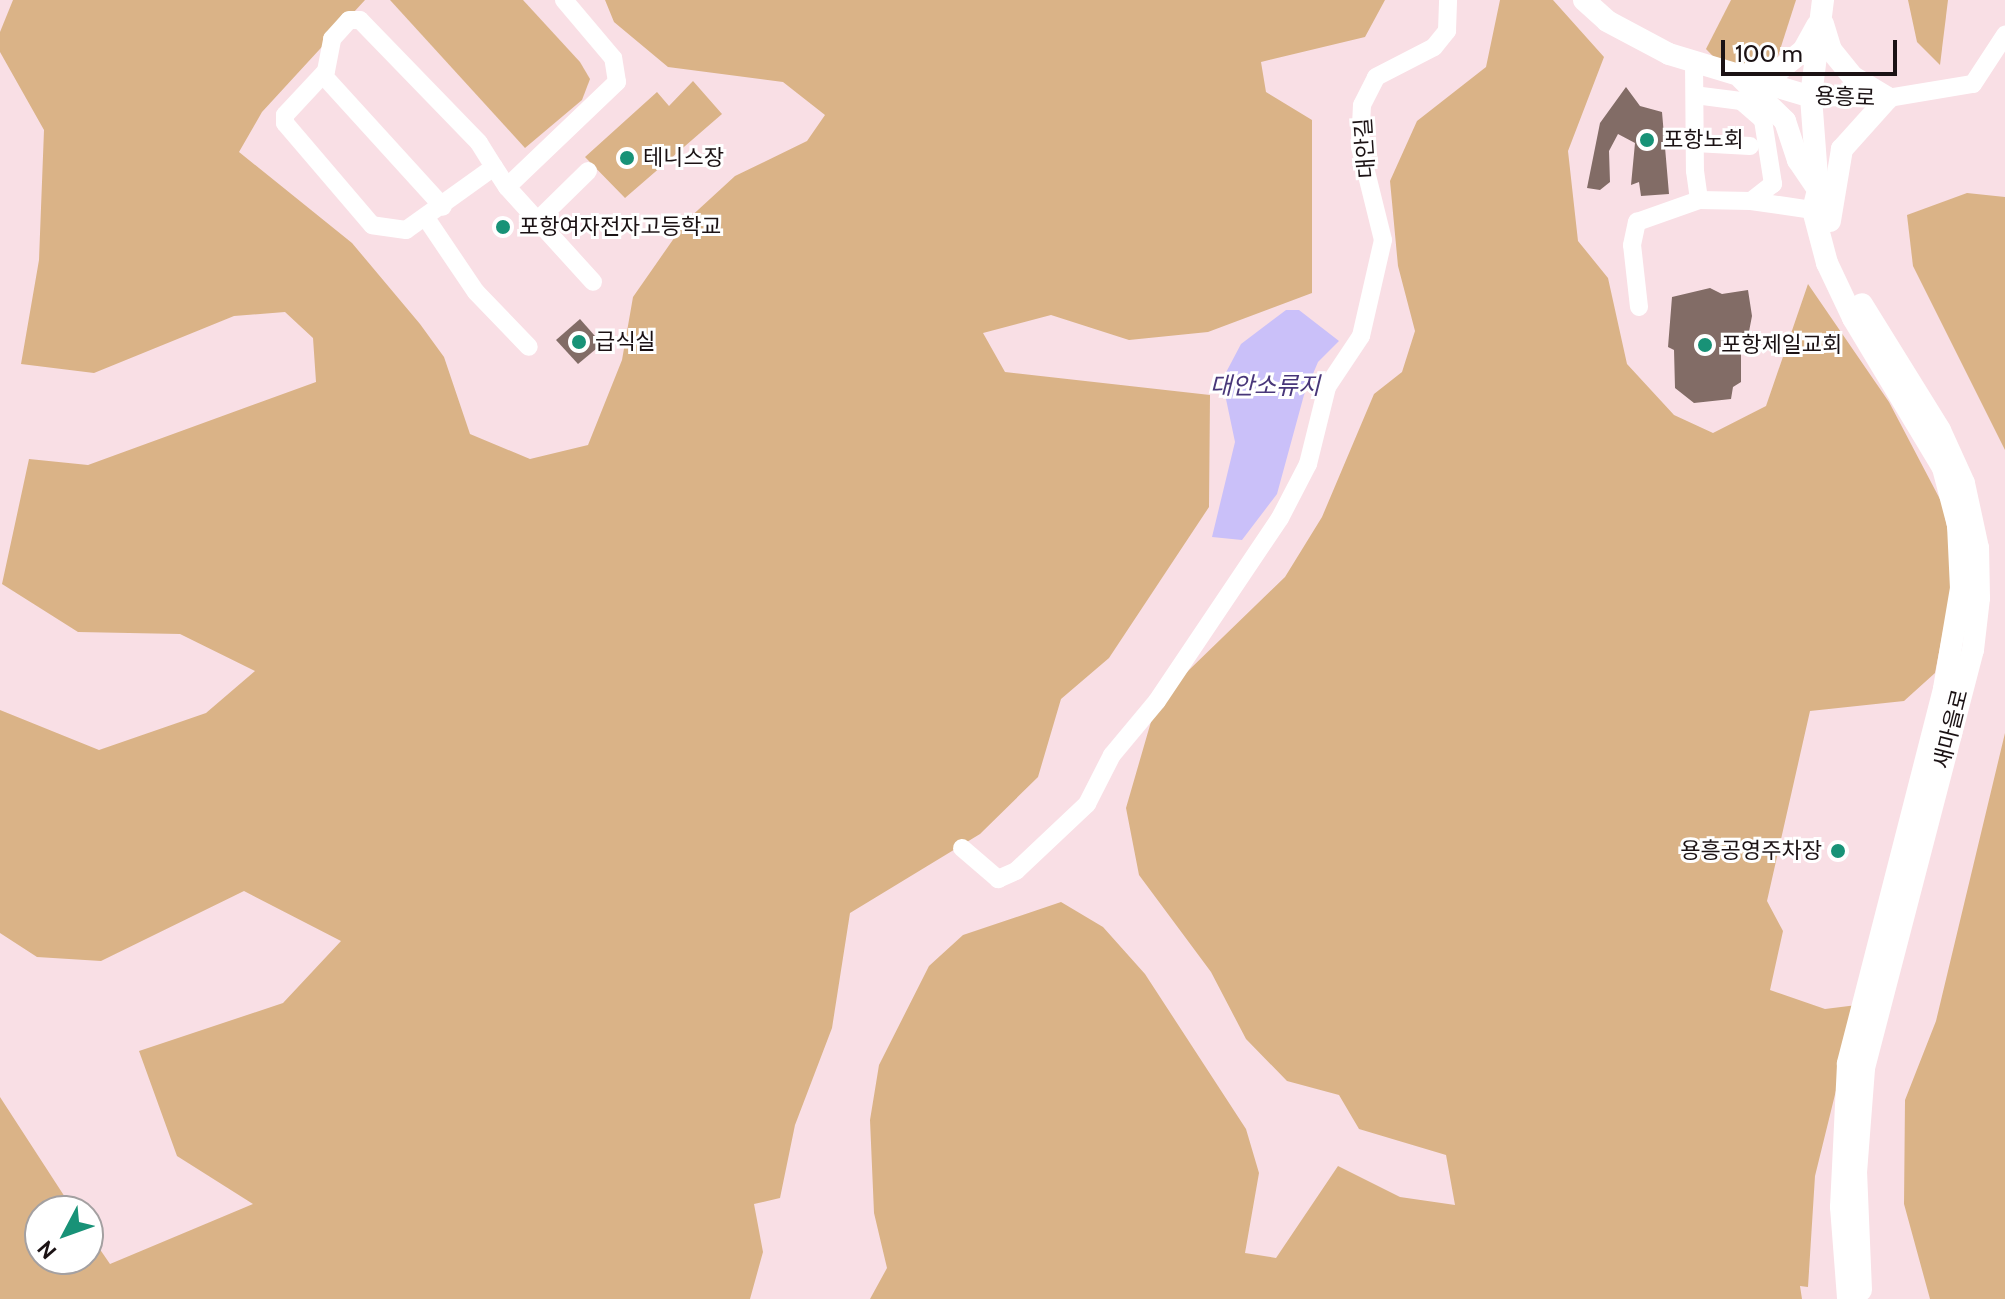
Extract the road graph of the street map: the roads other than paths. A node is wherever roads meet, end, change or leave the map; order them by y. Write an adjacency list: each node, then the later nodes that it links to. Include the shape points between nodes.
1 (564, 0): 16 (street, via 613,58 617,82)
2 (1448, 0): 26 (street, 대안길, via 1447,31 1434,47 1376,77 1362,105 1360,147 1383,240 1361,336 1327,387 1308,464 1280,518 1157,701 1112,755 1097,792 1016,871 998,879)
3 (1584, 0): 6 (main road, 용흥로, via 1607,21)
4 (1822, 10): 8 (main road, via 1803,51 1784,66 1754,70); 10 (main road, 새마을로); 11 (main road, via 1847,71)
5 (2005, 35): 11 (street, 용흥로, via 1973,84)
6 (1694, 62): 8 (main road, 용흥로); 9 (street)
7 (323, 75): 14 (street, via 332,39 349,20 360,20); 19 (street); 21 (street, via 285,115 285,123 372,225 406,230)
8 (1742, 79): 10 (main road, 용흥로); 20 (main road, via 1785,121)
9 (1695, 95): 12 (street); 18 (street, via 1741,101 1763,120 1773,184)
10 (1811, 97): 11 (street, 용흥로); 20 (main road, 새마을로)
11 (1888, 98): 20 (main road, via 1842,149)
12 (1695, 143): 13 (street); 17 (street)
13 (1750, 146)
14 (494, 167): 16 (street); 19 (street)
15 (588, 171): 22 (street)
16 (507, 187): 22 (street)
17 (1699, 200): 18 (street); 24 (street, via 1637,222 1632,245)
18 (1751, 201): 20 (street)
19 (443, 207): 21 (street)
20 (1820, 207): 27 (main road, 새마을로, via 1827,263 1853,318 1943,468 1958,525 1961,588 1944,689 1848,1064 1841,1207); 28 (main road, 새마을로, via 1847,281 1914,384 1958,469 1978,548 1973,650 1864,1068 1856,1173)
21 (426, 218): 25 (street, via 476,292)
22 (538, 220): 23 (street)
23 (593, 282)
24 (1639, 307)
25 (529, 347)
26 (962, 848)
27 (1848, 1299)
28 (1862, 1299)

